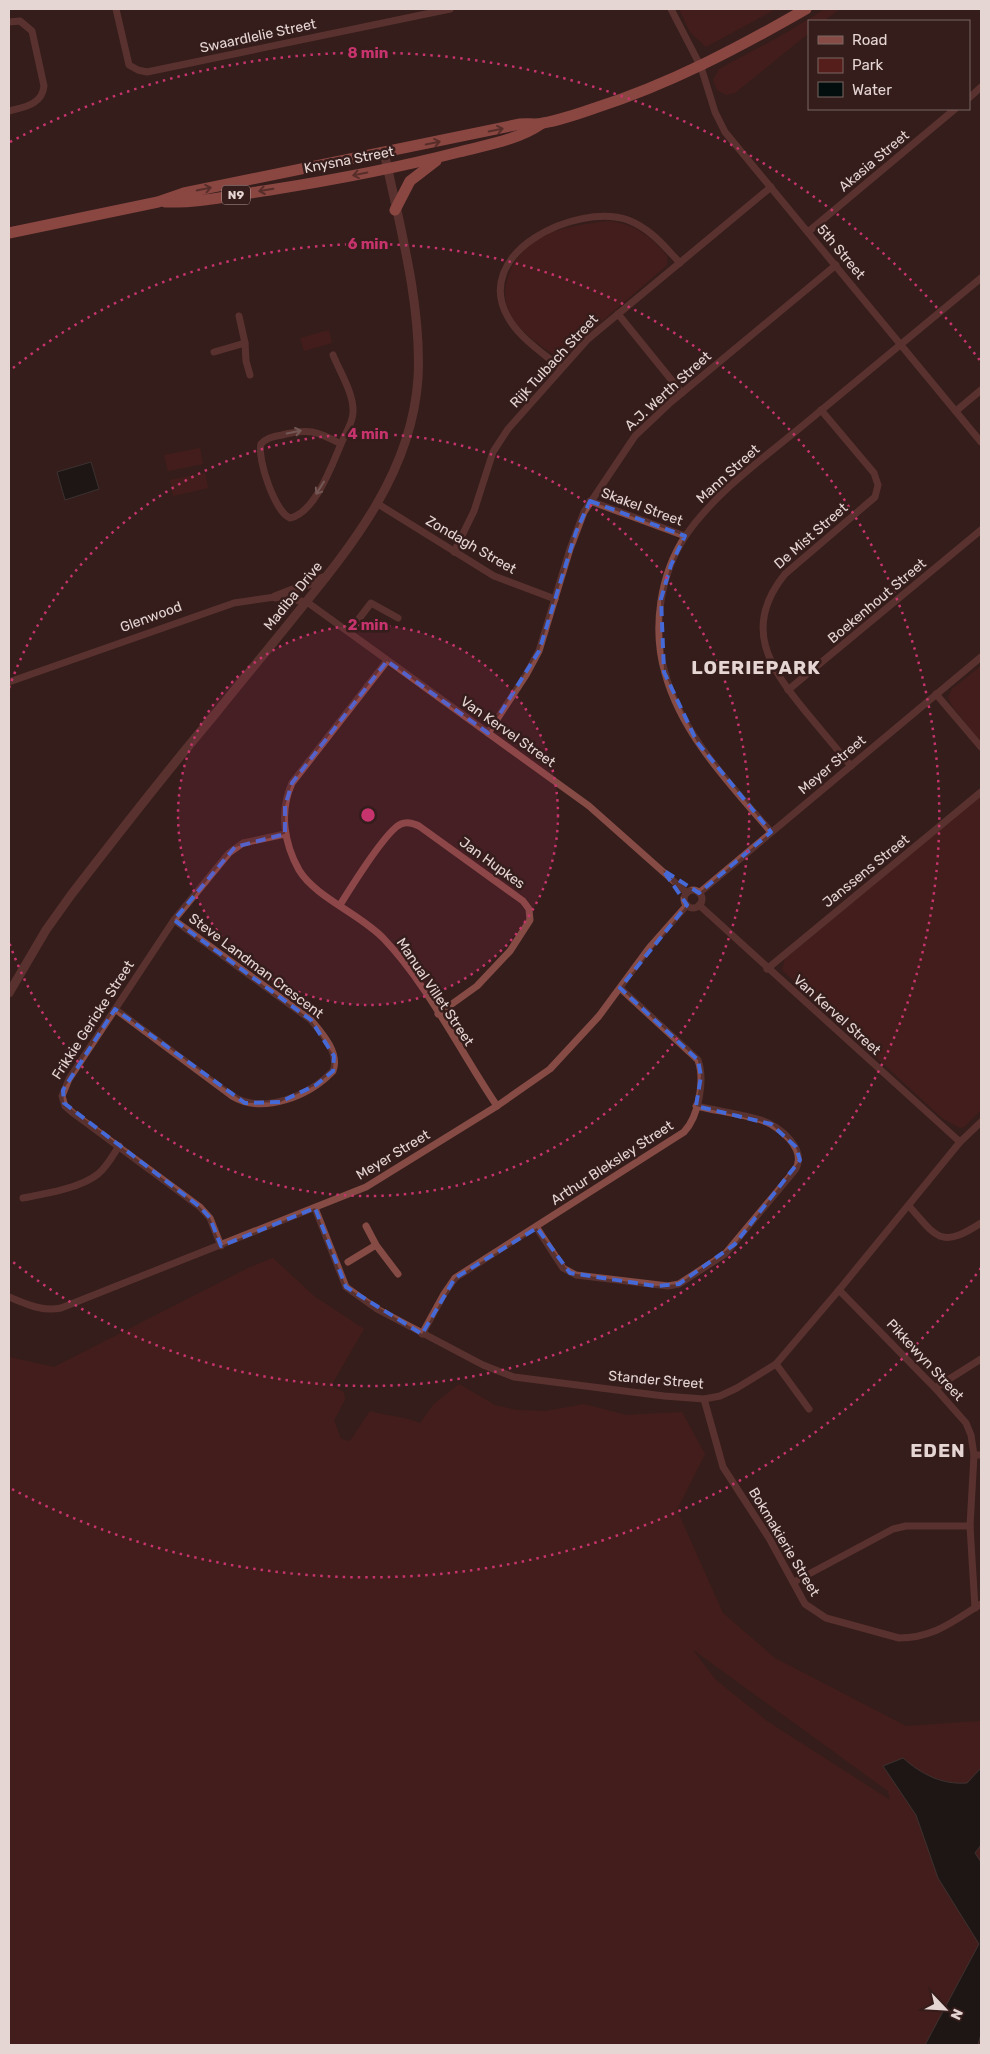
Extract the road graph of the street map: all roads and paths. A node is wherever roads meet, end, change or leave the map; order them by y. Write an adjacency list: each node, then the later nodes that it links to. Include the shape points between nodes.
1 (116, 9): 2 (street, Swaardlelie Street, via 128,65 147,72)
2 (450, 9)
3 (671, 9): 6 (street, 5th Street)
4 (806, 9): 6 (highway, Knysna Street / N9)
5 (9, 22): 9 (street, via 20,21 32,31 44,86 33,104)
6 (701, 67): 11 (highway, Knysna Street / N9, via 618,100); 15 (street, 5th Street, via 725,132)
7 (981, 87): 8 (street)
8 (970, 97)
9 (9, 110)
10 (954, 110): 18 (street, Akasia Street)
11 (541, 124): 12 (highway, Knysna Street / N9, one-way to 11, via 520,124); 13 (highway, Knysna Street / N9, via 523,134)
12 (384, 152): 14 (street, Madiba Drive); 16 (highway, Knysna Street / N9, one-way to 12, via 184,193)
13 (446, 155): 14 (highway, Knysna Street / N9); 17 (highway, via 410,181)
14 (387, 169): 16 (highway, Knysna Street / N9, one-way to 16, via 256,192 185,202); 17 (street, Madiba Drive)
15 (771, 187): 18 (street, 5th Street); 20 (street, Rijk Tulbach Street)
16 (158, 202): 19 (highway, Knysna Street / N9)
17 (396, 210): 38 (street, Madiba Drive, via 417,332 418,379 404,446)
18 (808, 232): 21 (street, 5th Street)
19 (9, 233)
20 (680, 263): 23 (street, Rijk Tulbach Street); 29 (street, via 646,230 613,217 567,224 540,233 525,243 514,254 502,280 502,304 516,329)
21 (836, 265): 26 (street, 5th Street); 32 (street, A.J. Werth Street)
22 (981, 278): 26 (street, Mann Street)
23 (618, 314): 29 (street, Rijk Tulbach Street); 32 (street)
24 (239, 316): 25 (street)
25 (245, 343): 27 (street); 30 (street)
26 (901, 345): 33 (street, Mann Street); 34 (street, 5th Street)
27 (214, 352)
28 (333, 355): 36 (street, via 353,404 353,417)
29 (561, 368): 41 (street, Rijk Tulbach Street, via 499,442 474,511)
30 (250, 376)
31 (981, 390): 34 (street)
32 (682, 392): 37 (street, A.J. Werth Street, via 635,436)
33 (821, 410): 40 (street, Mann Street, via 724,491); 51 (street, De Mist Street, via 874,473 878,490 875,497 785,574 768,600 763,638 774,670)
34 (956, 411): 35 (street, 5th Street)
35 (981, 442)
36 (341, 444): 36 (street, one-way to 36, via 319,491 301,514 290,518 286,516 274,498 260,456 261,444 267,439 300,430 320,433)
37 (590, 501): 40 (street, Skakel Street); 44 (street, A.J. Werth Street, via 576,532)
38 (378, 504): 41 (street, Zondagh Street); 42 (street, Madiba Drive)
39 (981, 530): 51 (street, Boekenhout Street)
40 (686, 536): 57 (street, Mann Street, via 671,565 661,599 659,632 664,672 697,742)
41 (454, 552): 44 (street, Zondagh Street, via 494,576)
42 (326, 577): 43 (street); 45 (street, Madiba Drive)
43 (274, 597): 45 (street, Glenwood); 50 (street, Glenwood, via 234,603 192,616)
44 (555, 599): 53 (street, A.J. Werth Street, via 533,663)
45 (307, 602): 49 (street, Van Kervel Street); 67 (street, Madiba Drive, via 87,874 46,930)
46 (398, 618): 47 (street, via 373,603)
47 (358, 620)
48 (981, 658): 52 (street, Meyer Street)
49 (387, 661): 53 (street, Van Kervel Street); 58 (street, Manual Villet Street, via 292,783 285,806)
50 (9, 682)
51 (788, 690): 55 (street, De Mist Street)
52 (936, 694): 54 (street); 55 (street, Meyer Street)
53 (488, 733): 59 (street, Van Kervel Street, via 589,806)
54 (981, 747)
55 (850, 766): 57 (street, Meyer Street)
56 (981, 792): 65 (street, Janssens Street)
57 (771, 832): 60 (street, Meyer Street)
58 (285, 834): 61 (street, Manual Villet Street, via 304,877); 64 (street, Frikkie Gericke Street, via 235,847)
59 (687, 893): 60 (street, via 692,890); 62 (street, via 684,898)
60 (699, 893): 63 (street, via 702,900)
61 (340, 905): 69 (street, Manual Villet Street, via 384,939); 69 (street, Jan Hupkes, via 390,833 402,823 410,822 523,902 529,909 530,920 510,951 476,986)
62 (687, 905): 63 (street, via 694,908); 66 (street, Meyer Street, via 652,944)
63 (699, 905): 65 (street, Van Kervel Street)
64 (174, 920): 68 (street, Frikkie Gericke Street); 68 (street, Steve Landman Crescent, via 311,1020 334,1056 333,1071 316,1085 280,1102 245,1103)
65 (767, 968): 73 (street, Van Kervel Street)
66 (620, 988): 70 (street, Meyer Street, via 550,1069); 71 (street, Arthur Bleksley Street, via 698,1060 702,1076)
67 (9, 992)
68 (115, 1009): 74 (street, Frikkie Gericke Street, via 69,1079 62,1096 65,1106)
69 (438, 1014): 70 (street, Manual Villet Street)
70 (496, 1106): 77 (street, Meyer Street, via 381,1179)
71 (696, 1106): 80 (street, Arthur Bleksley Street, via 693,1120 684,1132); 80 (street, via 771,1124 800,1154 795,1170 725,1254 679,1284 668,1286 576,1275 563,1268)
72 (981, 1122): 73 (street, Stander Street)
73 (960, 1142): 76 (street, Stander Street)
74 (118, 1146): 75 (street, via 104,1168 91,1179); 82 (street, Frikkie Gericke Street, via 206,1213)
75 (23, 1198)
76 (909, 1206): 78 (street, via 934,1233 948,1238 959,1237); 85 (street, Stander Street)
77 (315, 1208): 82 (street, Meyer Street); 87 (street, Stander Street, via 346,1287)
78 (981, 1224)
79 (366, 1226): 81 (street)
80 (537, 1228): 87 (street, Arthur Bleksley Street, via 455,1278)
81 (376, 1245): 83 (street); 84 (street)
82 (221, 1246): 86 (street, Meyer Street, via 57,1309 33,1307)
83 (348, 1262)
84 (398, 1274)
85 (840, 1290): 89 (street, Stander Street); 90 (street, Pikkewyn Street)
86 (9, 1297)
87 (422, 1334): 91 (street, Stander Street, via 508,1376)
88 (981, 1359): 90 (street)
89 (776, 1364): 91 (street, Stander Street, via 737,1388); 92 (street)
90 (935, 1388): 93 (street, Pikkewyn Street, via 966,1424)
91 (704, 1399): 95 (street, Bokmakierie Street, via 723,1467)
92 (809, 1409)
93 (977, 1455): 94 (street, Pikkewyn Street)
94 (970, 1526): 95 (street, via 893,1529); 96 (street, Pikkewyn Street)
95 (794, 1582): 96 (street, Bokmakierie Street, via 798,1595 814,1612 899,1638 920,1638)
96 (978, 1606)

